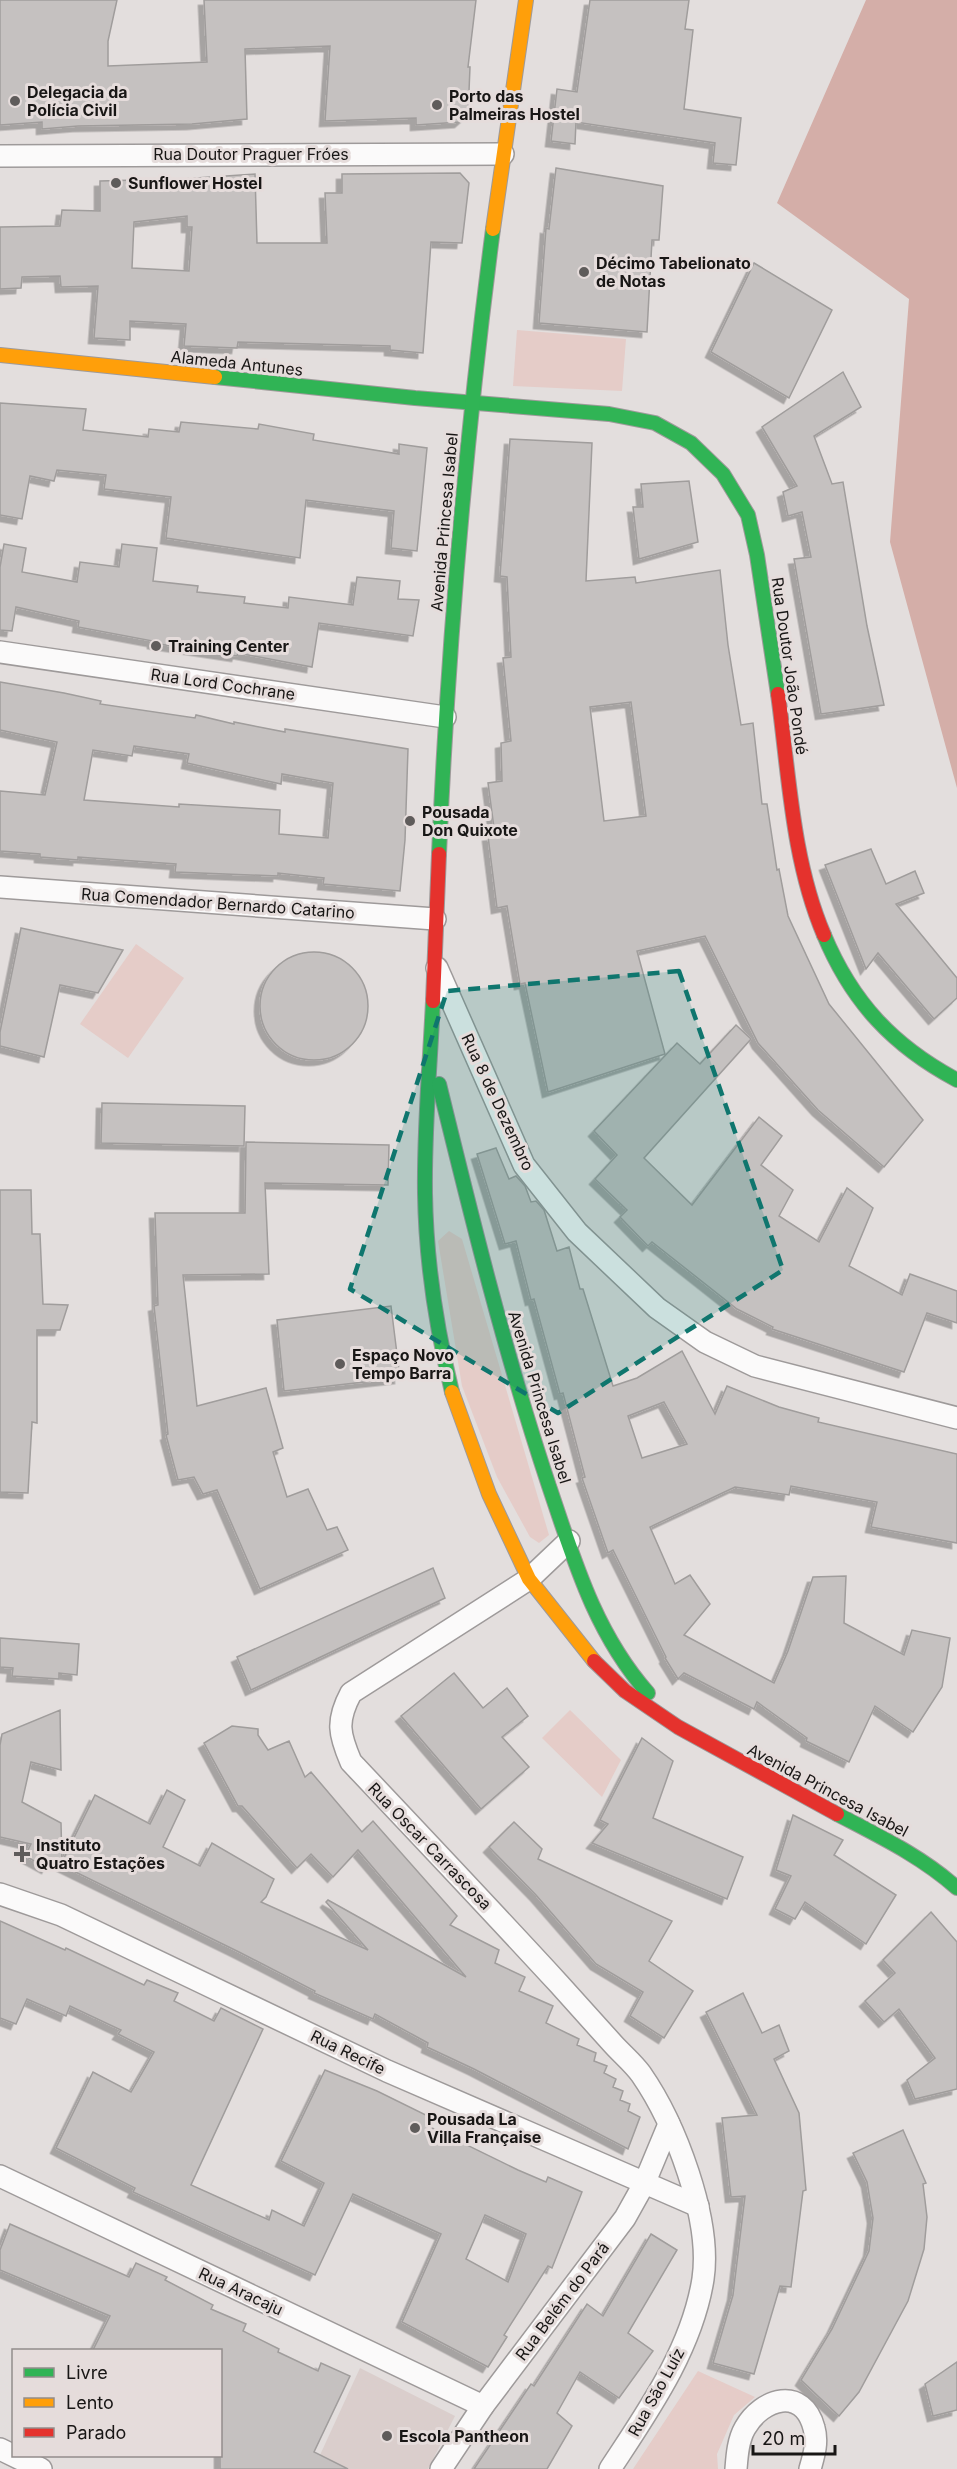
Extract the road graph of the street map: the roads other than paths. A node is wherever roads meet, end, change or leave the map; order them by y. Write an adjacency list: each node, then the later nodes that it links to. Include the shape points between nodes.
1 (526, 0): 2 (main road, Avenida Princesa Isabel)
2 (503, 154): 3 (street, Rua Doutor Praguer Fróes); 5 (main road, Avenida Princesa Isabel)
3 (0, 156)
4 (0, 355): 5 (main road, Alameda Antunes)
5 (472, 403): 7 (main road, Avenida Princesa Isabel); 12 (main road, Rua Doutor João Pondé, via 609,414 655,423 691,443 723,474 747,515 757,555 809,892 825,941 849,987 885,1031 930,1068)
6 (0, 652): 7 (street, Rua Lord Cochrane)
7 (445, 717): 9 (main road, Avenida Princesa Isabel)
8 (0, 887): 9 (street, Rua Comendador Bernardo Catarino)
9 (435, 919): 10 (main road, Avenida Princesa Isabel)
10 (434, 962): 11 (main road, Avenida Princesa Isabel); 17 (street, Rua 8 de Dezembro, via 524,1165 577,1232 657,1308 705,1342 755,1366)
11 (431, 1049): 15 (main road, Avenida Princesa Isabel); 16 (main road, Avenida Princesa Isabel)
12 (957, 1080)
13 (459, 1219): 15 (main road)
14 (436, 1224): 16 (main road)
15 (474, 1228): 18 (main road, Avenida Princesa Isabel, via 528,1426)
16 (426, 1235): 19 (main road, Avenida Princesa Isabel, via 440,1344 455,1403 489,1494)
17 (957, 1418)
18 (569, 1541): 19 (street, Rua Oscar Carrascosa); 20 (main road, Avenida Princesa Isabel, via 587,1596 609,1637 636,1680)
19 (529, 1579): 20 (main road, Avenida Princesa Isabel, via 590,1657 625,1691); 23 (street, Rua Oscar Carrascosa, via 351,1694 342,1710 340,1737 351,1762 640,2074)
20 (678, 1727): 21 (main road, Avenida Princesa Isabel, via 910,1852)
21 (957, 1888)
22 (0, 1894): 25 (street, Rua Recife, via 61,1915 387,2071)
23 (669, 2124): 25 (street, Rua Belém do Pará); 26 (street, Rua Oscar Carrascosa)
24 (0, 2176): 27 (street, Rua Aracaju)
25 (644, 2184): 26 (street, Rua Recife); 27 (street, Rua Belém do Pará, via 625,2218)
26 (698, 2206): 31 (street, Rua São Luíz, via 704,2235 703,2278 694,2317 674,2366)
27 (483, 2406): 30 (street, Rua Belém do Pará)
28 (16, 2457): 29 (street)
29 (41, 2469)
30 (441, 2469)
31 (610, 2469)
32 (736, 2469): 33 (street, via 745,2428 760,2409 777,2400 791,2400 804,2408 814,2427 816,2449)
33 (810, 2469)

